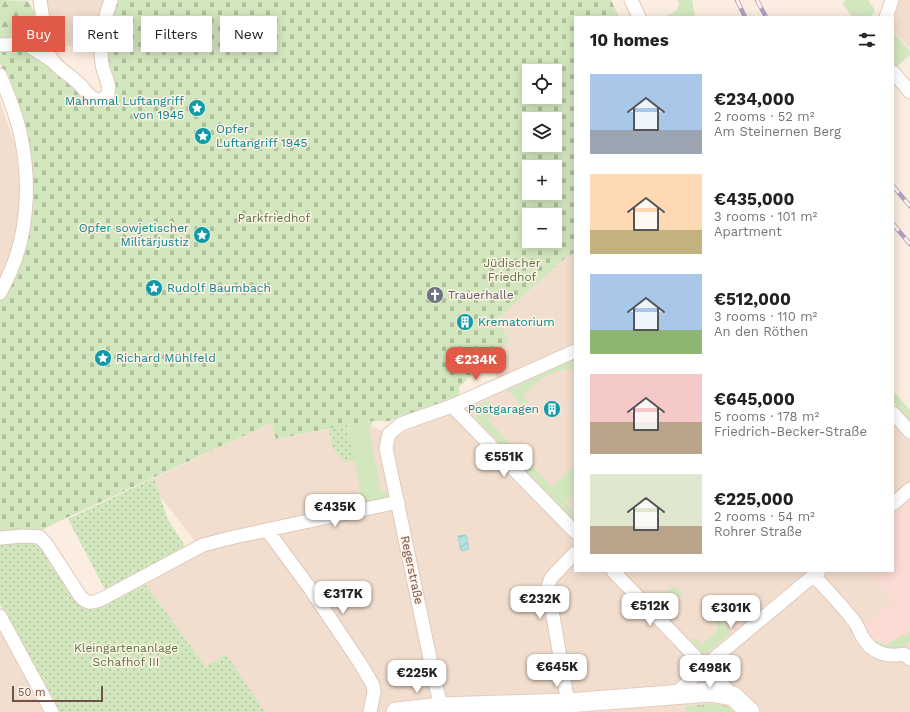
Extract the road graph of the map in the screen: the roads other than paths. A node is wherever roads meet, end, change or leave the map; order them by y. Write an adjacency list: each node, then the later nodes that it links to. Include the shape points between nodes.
1 (40, 0): 8 (street)
2 (111, 0): 8 (street, via 101,51 108,87 106,97 95,99 76,79)
3 (631, 0): 5 (street)
4 (892, 0): 6 (street)
5 (639, 16)
6 (886, 16)
7 (0, 45): 8 (street, via 26,44)
8 (51, 60)
9 (894, 73): 11 (street)
10 (0, 75): 12 (street, via 22,142 26,206 20,246)
11 (910, 92)
12 (0, 293)
13 (574, 350): 14 (street)
14 (452, 406): 18 (street, Regerstraße, via 401,424 389,434 386,448); 21 (street)
15 (894, 414): 16 (street)
16 (910, 432)
17 (910, 489): 19 (street)
18 (398, 502): 20 (street); 32 (street, Regerstraße)
19 (894, 503)
20 (267, 530): 22 (street, via 203,545 92,603 80,596 40,537); 34 (street, via 373,685)
21 (574, 531)
22 (0, 538)
23 (574, 554): 31 (street, via 551,578 548,587)
24 (614, 572): 28 (street)
25 (812, 574): 27 (street, via 855,621 869,647 889,655 904,654); 28 (street)
26 (0, 616): 33 (street)
27 (910, 659)
28 (706, 666): 29 (street); 30 (street)
29 (674, 695): 30 (main road, via 710,692); 31 (main road)
30 (733, 696): 36 (main road)
31 (568, 703): 32 (main road)
32 (443, 710): 35 (main road)
33 (52, 712)
34 (370, 712)
35 (396, 712)
36 (750, 712)

